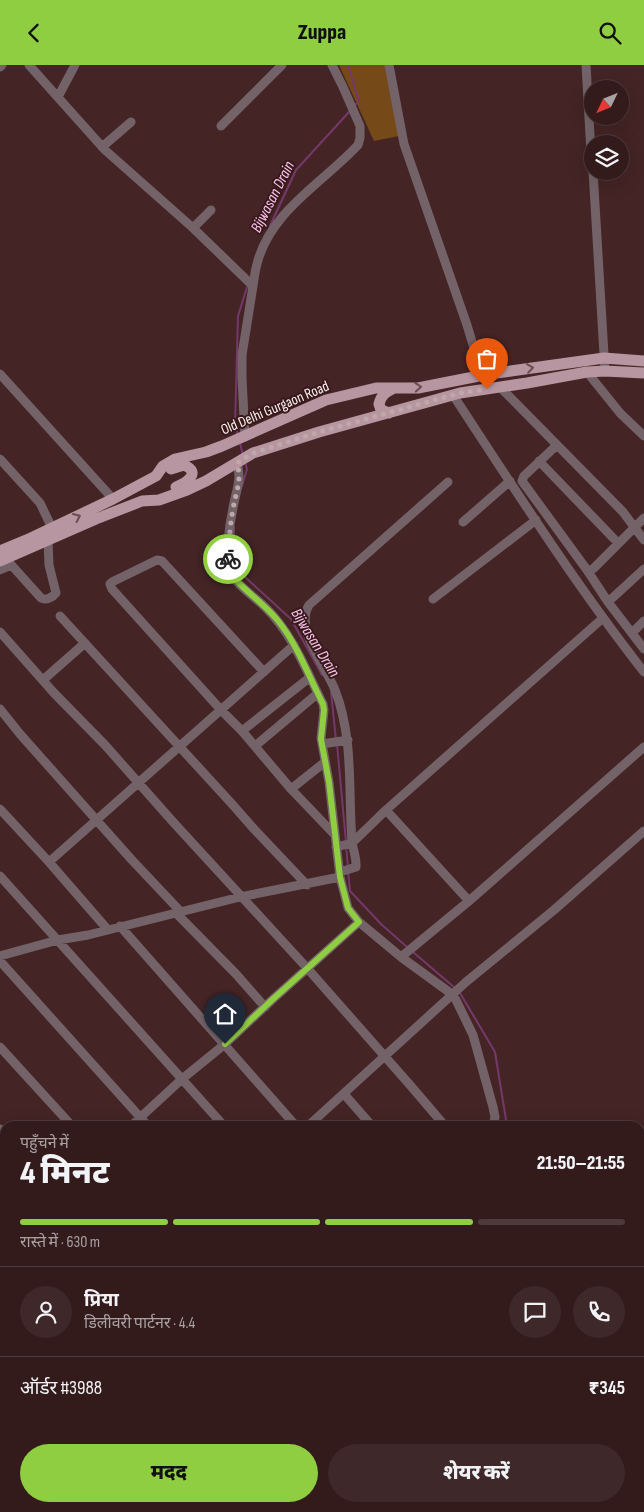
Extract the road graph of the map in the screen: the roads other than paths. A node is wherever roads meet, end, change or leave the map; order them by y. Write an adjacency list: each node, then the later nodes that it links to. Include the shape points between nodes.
1 (29, 65): 8 (street)
2 (75, 65): 8 (street)
3 (282, 65): 10 (street)
4 (332, 65): 16 (street, via 360,126 358,145 283,215 263,248)
5 (389, 65): 23 (street, via 404,144)
6 (394, 65): 23 (street, via 410,147)
7 (586, 65): 11 (street)
8 (58, 97): 12 (street)
9 (131, 122): 12 (street)
10 (221, 126)
11 (591, 135)
12 (102, 147): 15 (street)
13 (594, 180): 17 (street)
14 (211, 210): 15 (street)
15 (193, 228): 16 (street)
16 (253, 286): 29 (street, via 242,355)
17 (604, 358): 18 (main road, Old Delhi Gurgaon Road); 19 (street); 23 (main road, Old Delhi Gurgaon Road, one-way to 17)
18 (644, 361)
19 (605, 371): 20 (main road); 21 (main road)
20 (587, 372): 24 (main road); 28 (street, via 620,413)
21 (644, 373)
22 (0, 374): 37 (street)
23 (485, 375): 25 (main road, Old Delhi Gurgaon Road, one-way to 23, via 418,388)
24 (500, 387): 26 (main road); 30 (street)
25 (394, 388): 27 (main road, via 380,398 381,410); 29 (main road, Old Delhi Gurgaon Road, via 376,388 326,400)
26 (453, 395): 27 (main road); 35 (street)
27 (389, 413): 32 (main road, via 253,453)
28 (644, 436)
29 (240, 438): 34 (main road, Old Delhi Gurgaon Road, via 206,452 175,459 163,466)
30 (557, 445): 33 (street); 42 (street)
31 (0, 459): 43 (street, via 40,503)
32 (241, 461): 38 (main road, via 187,490 159,500); 59 (street, via 229,536 229,570 236,581 278,621)
33 (539, 461): 46 (street); 50 (street, via 522,481)
34 (156, 476): 37 (main road, Old Delhi Gurgaon Road); 38 (main road, via 184,465 192,472 186,483)
35 (510, 481): 40 (street); 41 (street)
36 (448, 482): 61 (street, via 308,605 304,615 308,637)
37 (113, 499): 43 (main road, Old Delhi Gurgaon Road, one-way to 37)
38 (142, 501): 44 (main road)
39 (644, 518): 42 (street)
40 (536, 520): 51 (street); 54 (street)
41 (463, 522)
42 (635, 527): 45 (street); 46 (street)
43 (52, 529): 47 (main road, Old Delhi Gurgaon Road)
44 (48, 540): 47 (main road); 47 (street, via 54,596 41,598)
45 (644, 540)
46 (618, 543): 50 (street, via 594,568)
47 (4, 559): 49 (street)
48 (644, 569): 52 (street)
49 (0, 570)
50 (587, 570): 52 (street)
51 (433, 599)
52 (608, 602): 57 (street)
53 (60, 616): 58 (street)
54 (603, 618): 63 (street); 79 (street)
55 (644, 621): 57 (street)
56 (0, 632): 65 (street)
57 (632, 633): 60 (street)
58 (85, 643): 65 (street); 73 (street)
59 (294, 645): 61 (street); 62 (street)
60 (644, 649)
61 (306, 652): 64 (street); 70 (street, via 336,693)
62 (264, 671): 68 (street); 68 (street, via 162,561 112,582 112,589)
63 (644, 672)
64 (309, 678): 66 (street); 69 (street)
65 (43, 680): 76 (street)
66 (317, 694): 71 (street, via 324,710 321,733); 72 (street)
67 (0, 709): 80 (street)
68 (221, 710): 69 (street); 73 (street)
69 (242, 731): 72 (street)
70 (346, 740): 71 (street); 83 (street, via 350,776)
71 (324, 744): 75 (street)
72 (256, 746): 77 (street)
73 (179, 747): 76 (street); 87 (street)
74 (644, 747): 89 (street)
75 (326, 762): 77 (street); 82 (street)
76 (138, 782): 80 (street); 88 (street)
77 (291, 789): 82 (street)
78 (0, 809): 84 (street)
79 (386, 811): 83 (street); 89 (street)
80 (97, 819): 84 (street); 90 (street)
81 (644, 831): 99 (street)
82 (334, 834): 83 (street)
83 (345, 845): 85 (street); 85 (street, via 356,867)
84 (49, 862): 93 (street)
85 (344, 872): 87 (street); 91 (street, via 348,908)
86 (0, 876): 94 (street)
87 (307, 885): 88 (street)
88 (240, 897): 90 (street); 98 (street)
89 (469, 901): 96 (street)
90 (178, 912): 92 (street); 100 (street)
91 (359, 922): 96 (street); 98 (street)
92 (120, 926): 93 (street); 101 (street)
93 (108, 930): 94 (street)
94 (58, 940): 95 (street); 104 (street)
95 (0, 956)
96 (401, 957): 99 (street)
97 (0, 961): 106 (street)
98 (307, 969): 100 (street); 103 (street)
99 (454, 993): 103 (street); 115 (street, via 473,1035)
100 (265, 1007): 101 (street)
101 (225, 1044): 104 (street); 111 (street)
102 (0, 1047): 107 (street)
103 (385, 1057): 105 (street); 114 (street)
104 (182, 1079): 106 (street); 110 (street)
105 (344, 1094): 112 (street); 113 (street)
106 (140, 1117): 108 (street); 109 (street)
107 (67, 1121)
108 (136, 1121)
109 (144, 1121)
110 (220, 1121)
111 (292, 1121)
112 (314, 1121)
113 (368, 1121)
114 (441, 1121)
115 (495, 1121)

